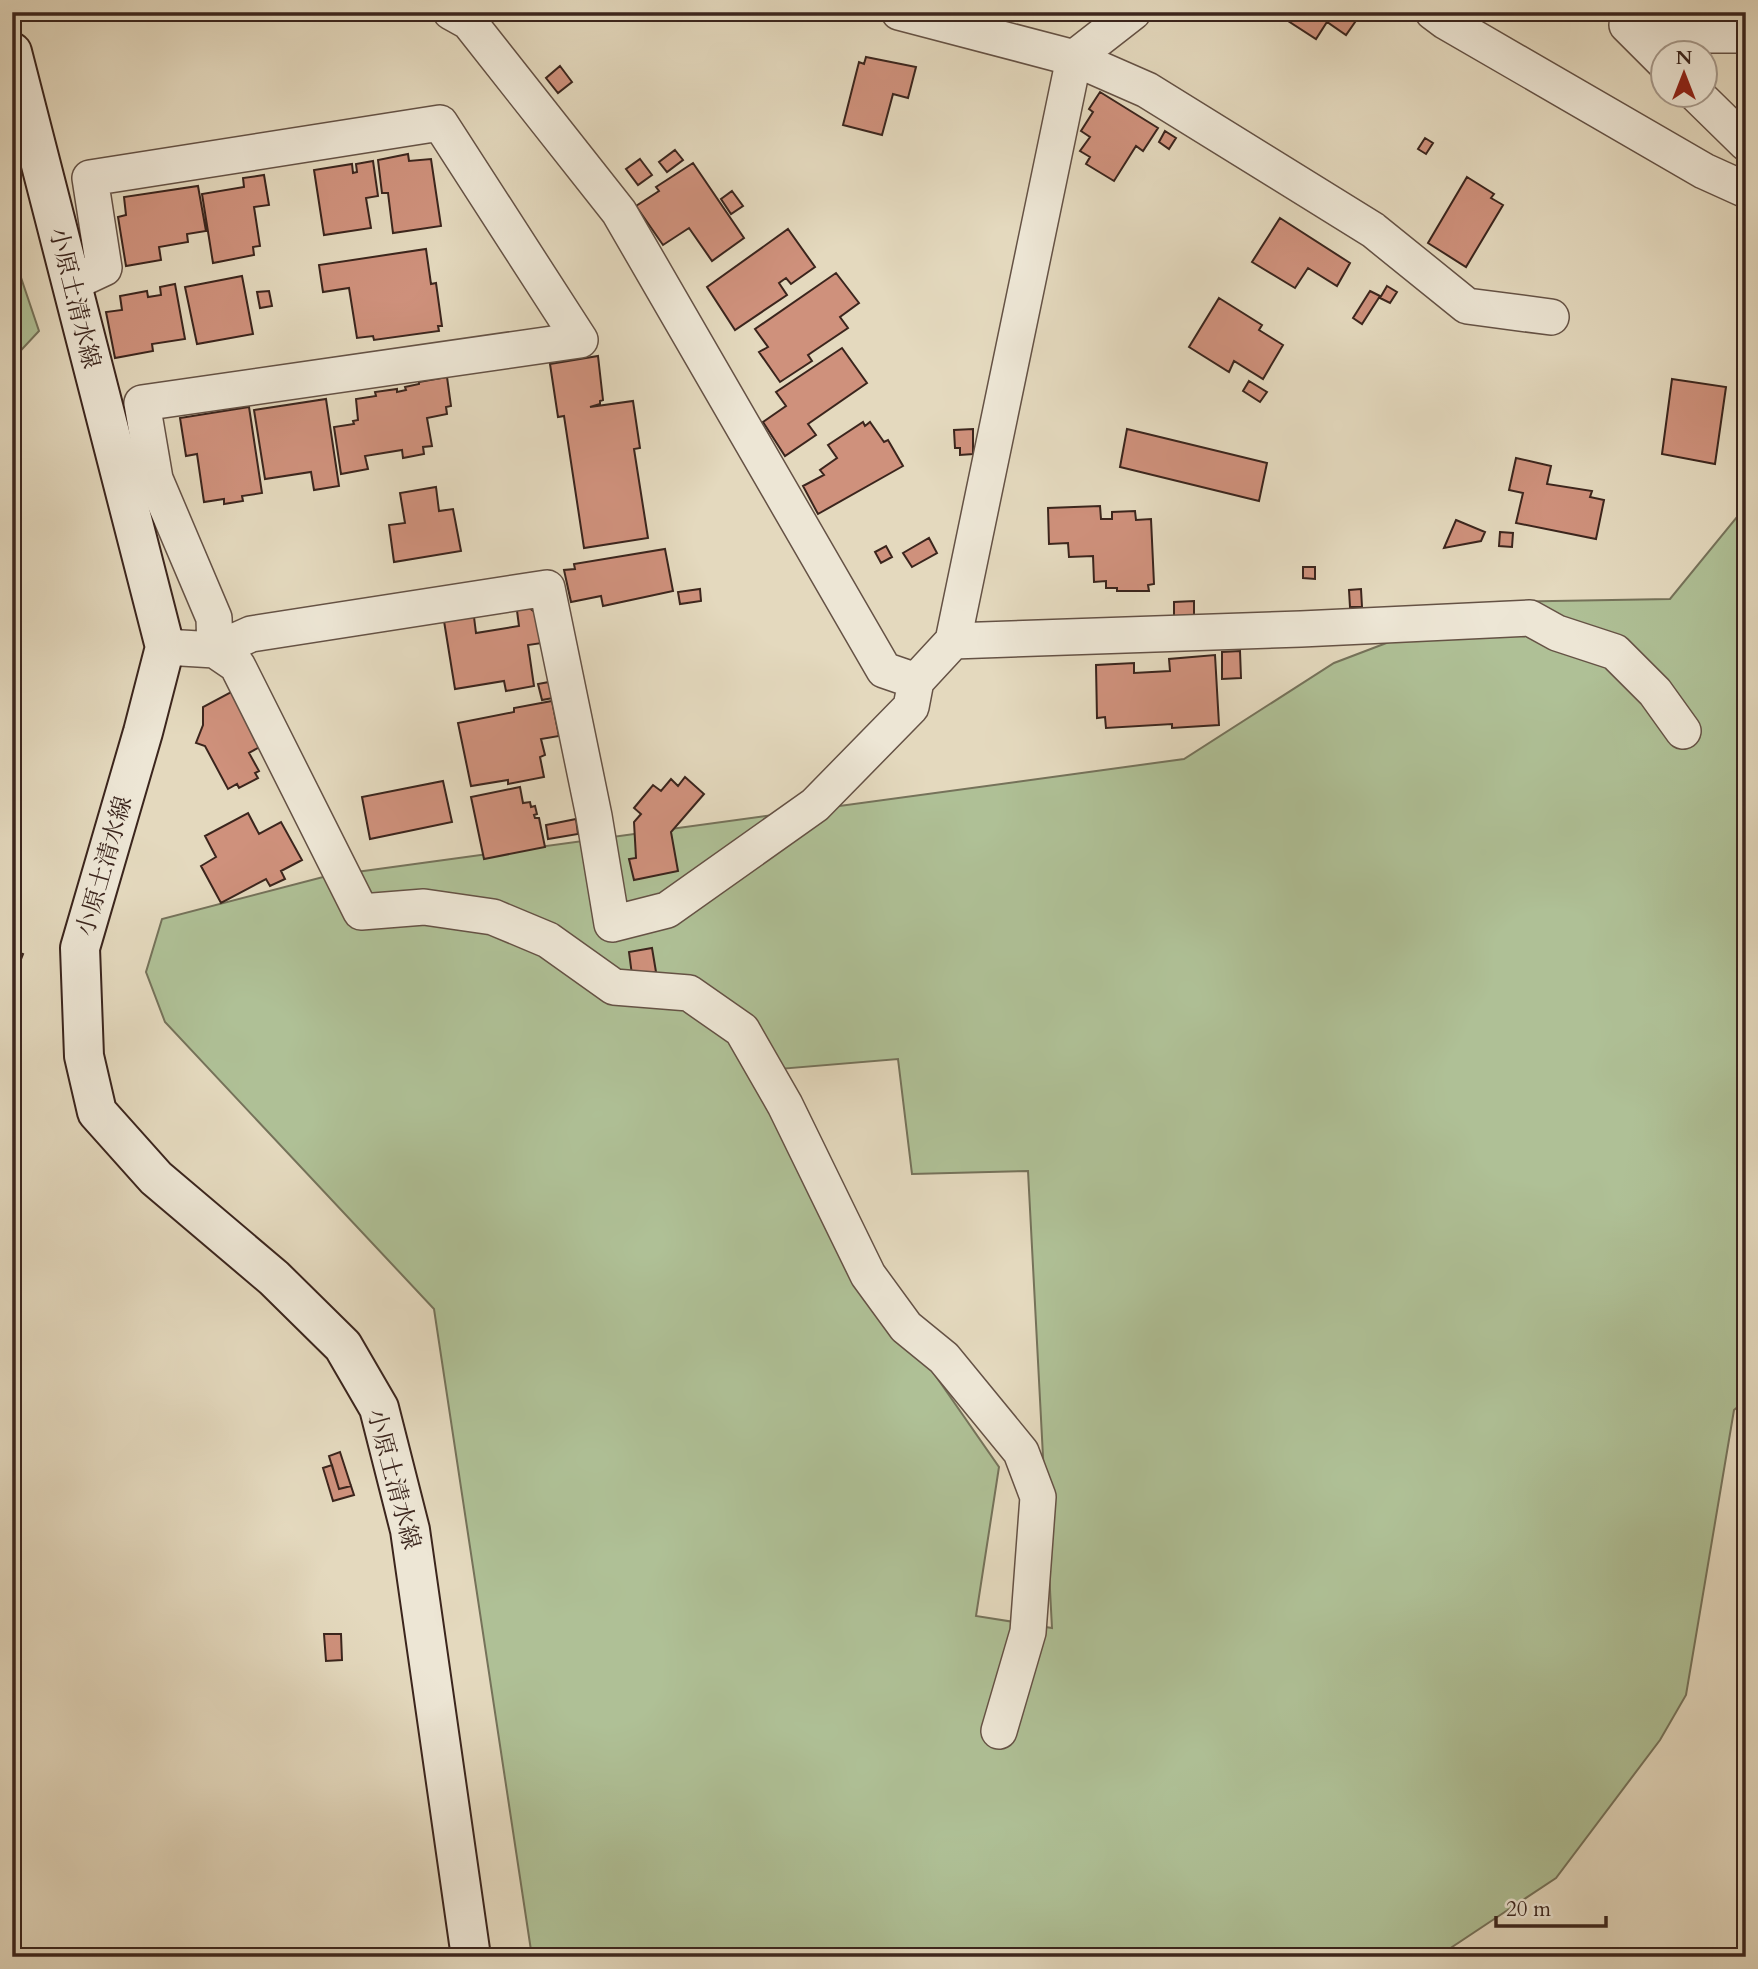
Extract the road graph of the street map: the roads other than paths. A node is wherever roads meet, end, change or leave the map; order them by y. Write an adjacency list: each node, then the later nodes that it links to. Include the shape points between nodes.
1 (452, 12): 17 (street, via 469,22 619,212 884,670)
2 (899, 12): 8 (street)
3 (1133, 12): 8 (street)
4 (1433, 12): 11 (street, via 1704,171)
5 (1746, 35): 6 (street, via 1680,35 1627,25)
6 (1650, 48)
7 (12, 52): 12 (main road, 小原土清水線)
8 (1074, 58): 13 (street, via 1147,90 1373,230 1467,306); 14 (street)
9 (1710, 108): 10 (street)
10 (1746, 143)
11 (1746, 190)
12 (72, 283): 15 (main road, 小原土清水線); 16 (street, via 104,268 90,178 440,123 580,340 142,403 155,479 214,618)
13 (1551, 317)
14 (953, 641): 17 (street); 18 (street, via 1530,618 1557,633 1615,652 1655,692)
15 (165, 647): 16 (street); 20 (main road, 小原土清水線, via 80,948 84,1056 97,1112 156,1178 274,1278 343,1346 379,1408 411,1530)
16 (215, 650): 17 (street, via 251,634 547,588 612,924 667,910 815,805 911,707); 19 (street, via 237,665 361,912 424,907 493,917 548,940 614,987 689,993 742,1030 785,1105 868,1275 906,1327 944,1358 1021,1452 1038,1497 1028,1633)
17 (916, 681)
18 (1683, 731)
19 (999, 1731)
20 (471, 1957)

